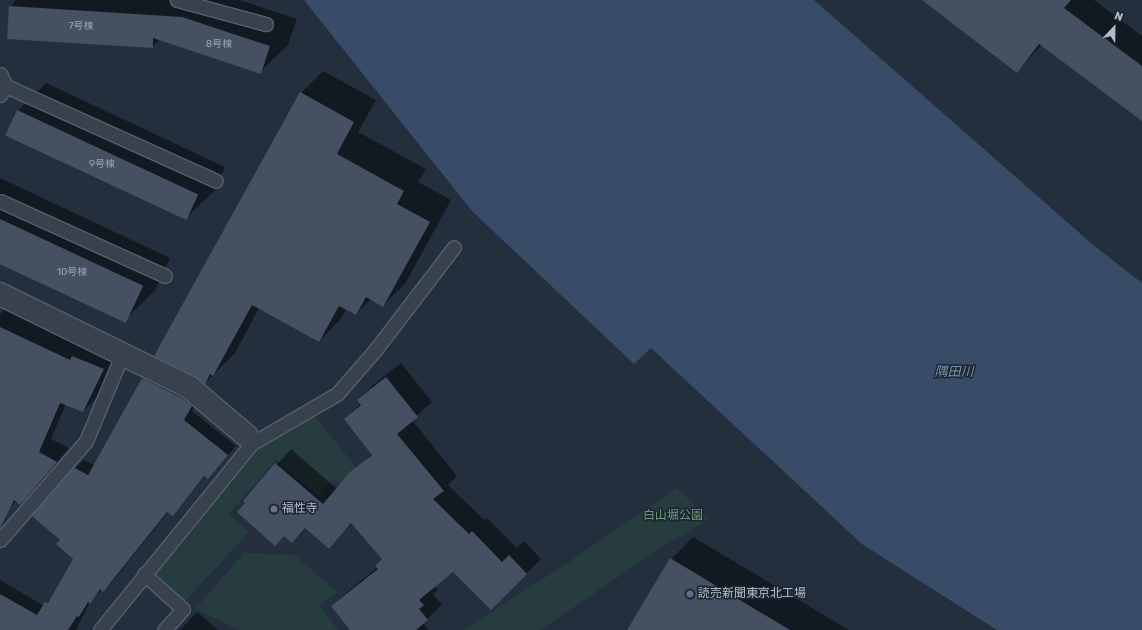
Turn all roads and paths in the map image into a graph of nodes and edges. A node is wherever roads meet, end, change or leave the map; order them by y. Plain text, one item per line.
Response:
1 (176, 0) edge
2 (198, 3) edge
3 (266, 24) dead end
4 (0, 74) edge
5 (3, 91) edge
6 (216, 181) dead end
7 (0, 201) edge
8 (454, 247) dead end
9 (165, 276) dead end
10 (0, 294) edge
11 (122, 355) junction
12 (249, 440) junction
13 (0, 540) edge
14 (144, 574) junction
15 (100, 630) edge
16 (164, 630) edge

1 - 2 lane
2 - 3 lane
4 - 5 lane
5 - 6 lane
7 - 9 lane
8 - 12 lane
10 - 11 street
11 - 12 street
11 - 13 lane
12 - 14 lane
14 - 15 lane
14 - 16 lane

